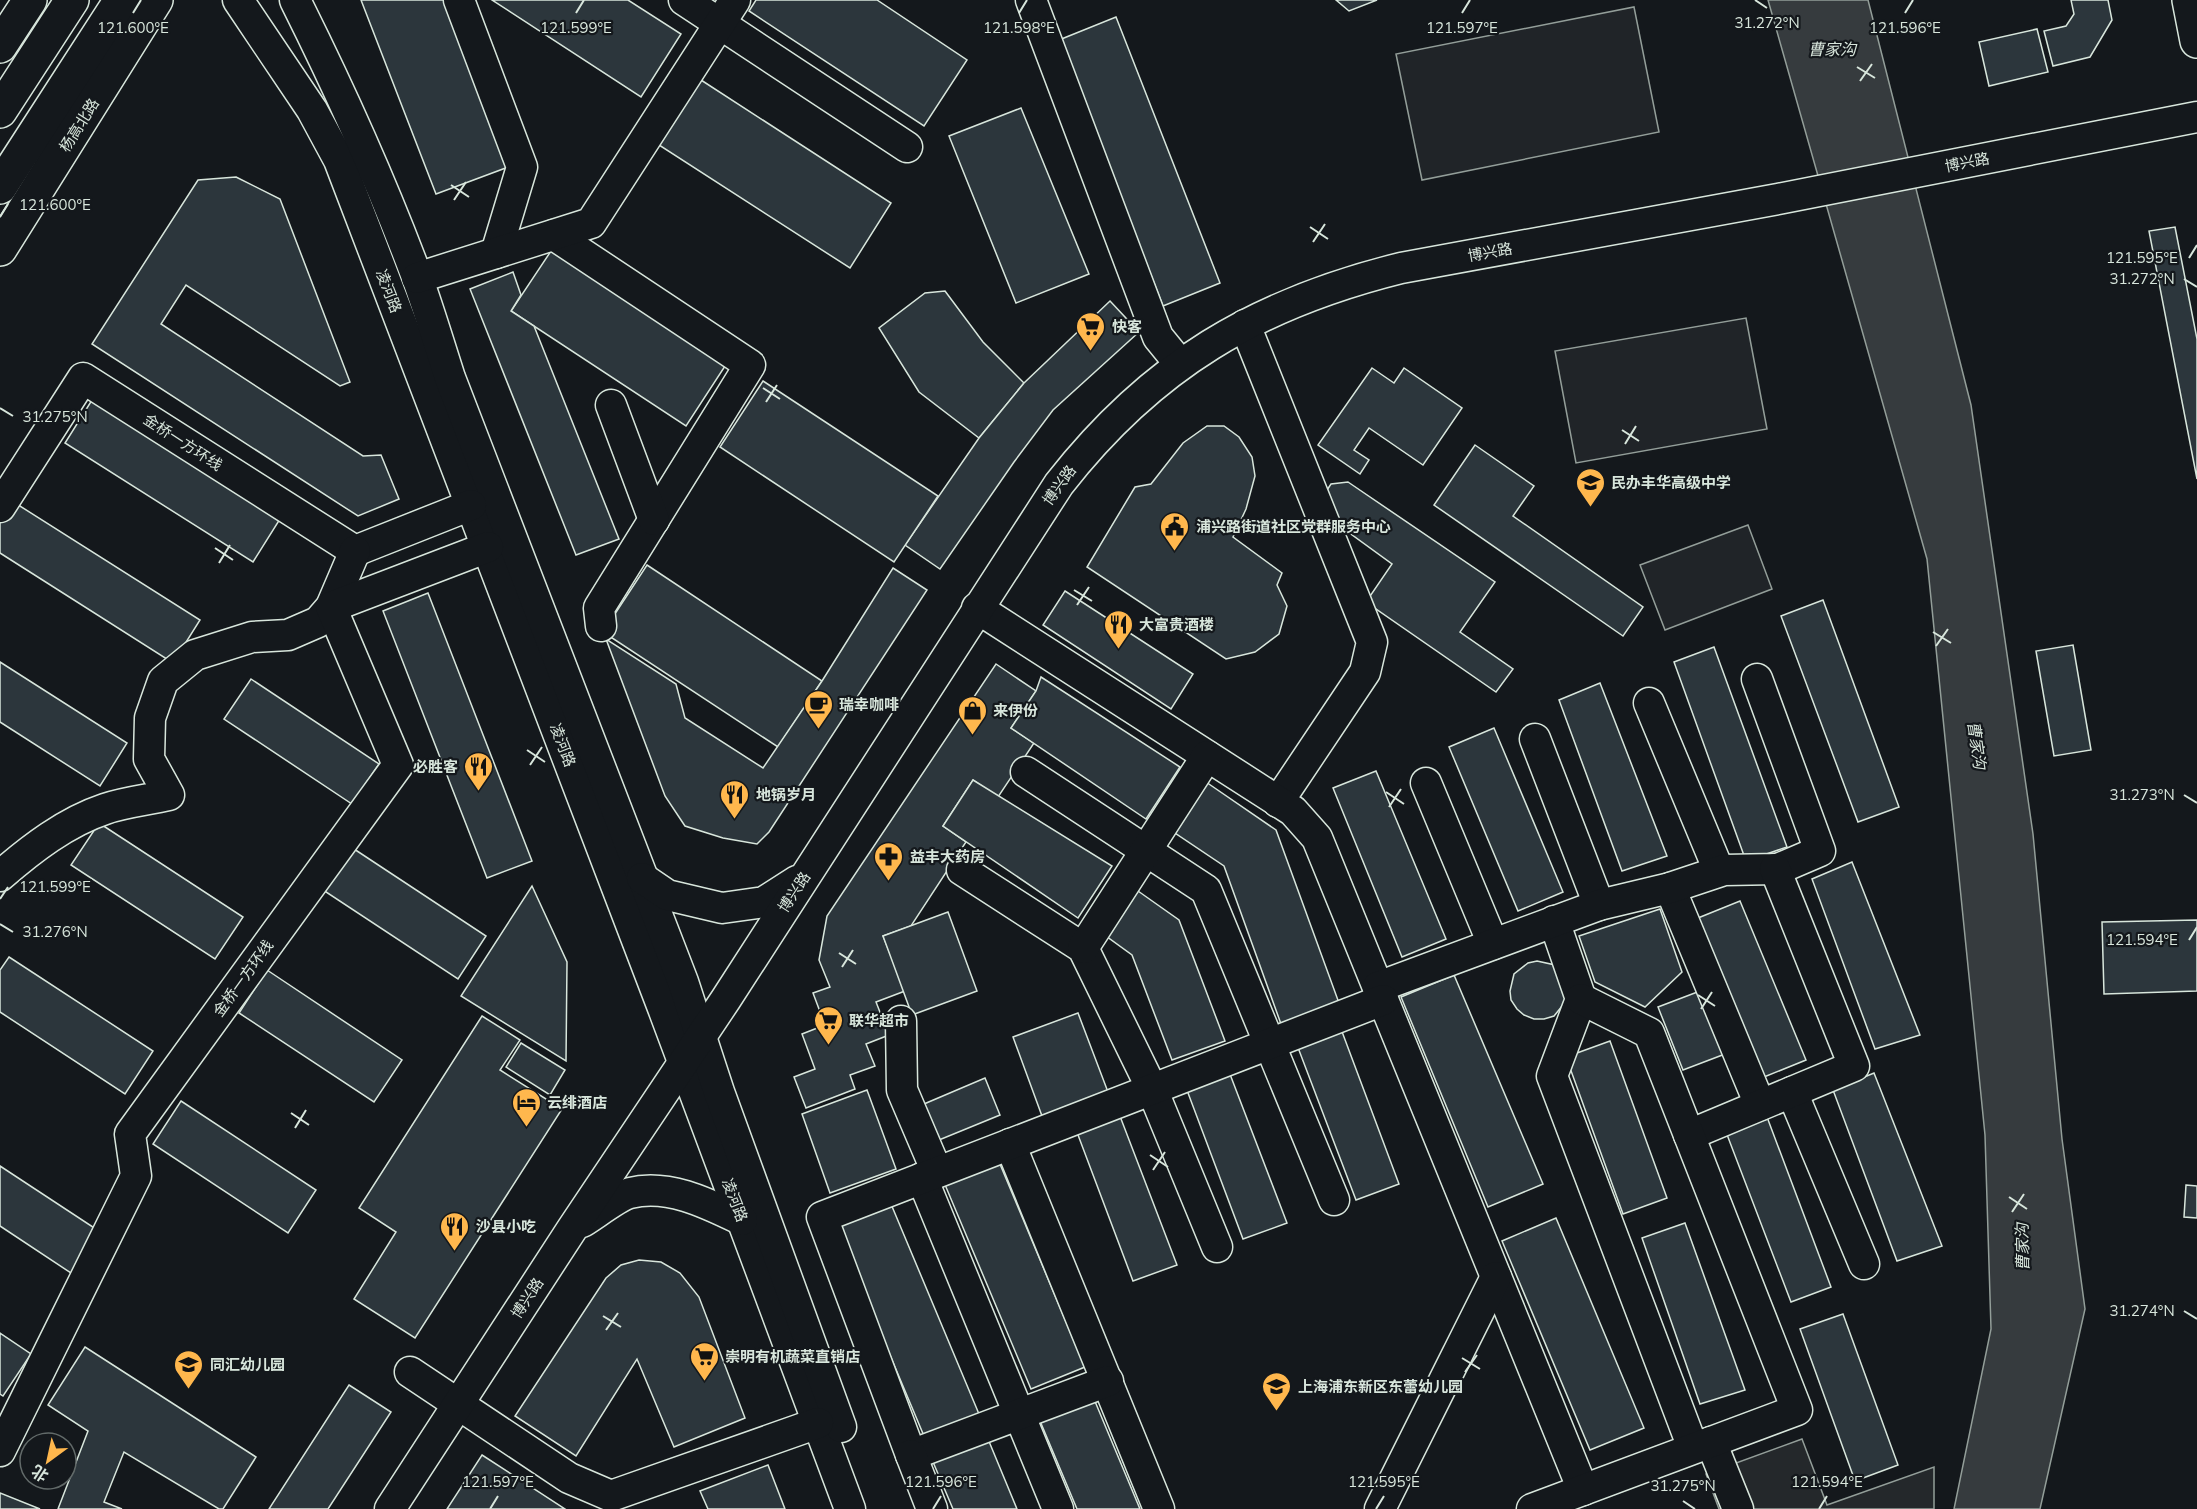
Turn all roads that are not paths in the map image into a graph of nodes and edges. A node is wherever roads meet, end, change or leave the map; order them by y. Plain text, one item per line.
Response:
1 (30, 0) edge
2 (72, 0) edge
3 (121, 0) edge
4 (156, 0) edge
5 (238, 0) edge
6 (295, 0) edge
7 (459, 0) edge
8 (684, 0) edge
9 (1031, 0) edge
10 (2189, 0) edge
11 (728, 12) edge
12 (2197, 41) edge
13 (0, 46) edge
14 (0, 111) edge
15 (2197, 117) edge
16 (907, 147) dead end
17 (0, 187) edge
18 (554, 235) junction
19 (0, 249) edge
20 (496, 253) junction
21 (417, 278) junction
22 (1245, 325) junction
23 (1180, 364) junction
24 (611, 405) dead end
25 (471, 505) junction
26 (0, 507) edge
27 (654, 520) junction
28 (488, 547) junction
29 (355, 551) junction
30 (331, 607) junction
31 (977, 608) junction
32 (601, 626) dead end
33 (1756, 679) dead end
34 (1648, 703) dead end
35 (1535, 739) dead end
36 (1207, 756) junction
37 (1026, 772) dead end
38 (1426, 783) dead end
39 (1278, 802) junction
40 (1146, 851) junction
41 (1775, 869) junction
42 (962, 870) dead end
43 (1719, 871) junction
44 (0, 876) edge
45 (805, 876) junction
46 (642, 878) junction
47 (1670, 888) junction
48 (1599, 905) junction
49 (1554, 921) junction
50 (1493, 944) junction
51 (1083, 948) junction
52 (1381, 993) junction
53 (1581, 999) junction
54 (901, 1021) dead end
55 (701, 1037) junction
56 (1269, 1044) junction
57 (684, 1063) junction
58 (1152, 1089) junction
59 (1792, 1092) junction
60 (1760, 1105) junction
61 (1689, 1135) junction
62 (1010, 1144) junction
63 (929, 1175) junction
64 (1334, 1200) dead end
65 (742, 1220) junction
66 (572, 1229) junction
67 (1217, 1247) dead end
68 (1864, 1264) dead end
69 (1497, 1277) junction
70 (410, 1372) dead end
71 (1108, 1381) junction
72 (457, 1405) junction
73 (1019, 1414) junction
74 (818, 1423) junction
75 (1702, 1445) junction
76 (0, 1451) edge
77 (911, 1455) junction
78 (1571, 1499) edge
79 (390, 1509) edge
80 (850, 1509) edge
81 (871, 1509) edge
82 (932, 1509) edge
83 (1058, 1509) edge
84 (1159, 1509) edge
85 (1380, 1509) edge
86 (1532, 1509) edge
87 (1738, 1509) edge

1 - 13 main road
2 - 14 main road
3 - 17 main road
4 - 19 main road, 杨高北路
5 - 25 street, 凌河路
6 - 21 street, 凌河路
7 - 20 street
8 - 11 street
9 - 23 street
10 - 12 main road
11 - 16 street
11 - 18 street
15 - 22 street, 博兴路
18 - 20 street
18 - 27 street
20 - 21 street
21 - 46 street, 凌河路
22 - 23 street, 博兴路
22 - 39 street
23 - 31 street, 博兴路
24 - 27 street
25 - 28 street, 凌河路
25 - 29 street
26 - 29 street, 金桥一方环线
27 - 32 street
28 - 30 street
28 - 57 street, 凌河路
29 - 30 street
30 - 44 street
30 - 76 street, 金桥一方环线
31 - 36 street
31 - 45 street, 博兴路
33 - 41 street
34 - 43 street
35 - 48 street
36 - 39 street
36 - 40 street
37 - 40 street
38 - 50 street
39 - 52 street
40 - 51 street
40 - 56 street
41 - 43 street
41 - 59 street
42 - 51 street
43 - 47 street
45 - 46 street
45 - 55 street, 博兴路
46 - 55 street, 凌河路
47 - 48 street
47 - 60 street
48 - 49 street
49 - 50 street
49 - 53 street
50 - 52 street
51 - 58 street
52 - 56 street
52 - 69 street
53 - 61 street
53 - 75 street
54 - 63 street
55 - 57 street, 博兴路
55 - 81 street, 凌河路
56 - 58 street
56 - 64 street
57 - 65 street, 凌河路
57 - 66 street, 博兴路
58 - 62 street
58 - 67 street
59 - 60 street
59 - 68 street
60 - 61 street
61 - 75 street
62 - 63 street
62 - 71 street
63 - 73 street
63 - 77 street
65 - 66 street
65 - 74 street, 凌河路
66 - 72 street, 博兴路
69 - 78 street
69 - 85 street
70 - 72 street
71 - 73 street
71 - 84 street
72 - 74 street
72 - 79 street, 博兴路
73 - 77 street
73 - 83 street
74 - 80 street, 凌河路
75 - 78 street
75 - 87 street
77 - 82 street
78 - 86 street

